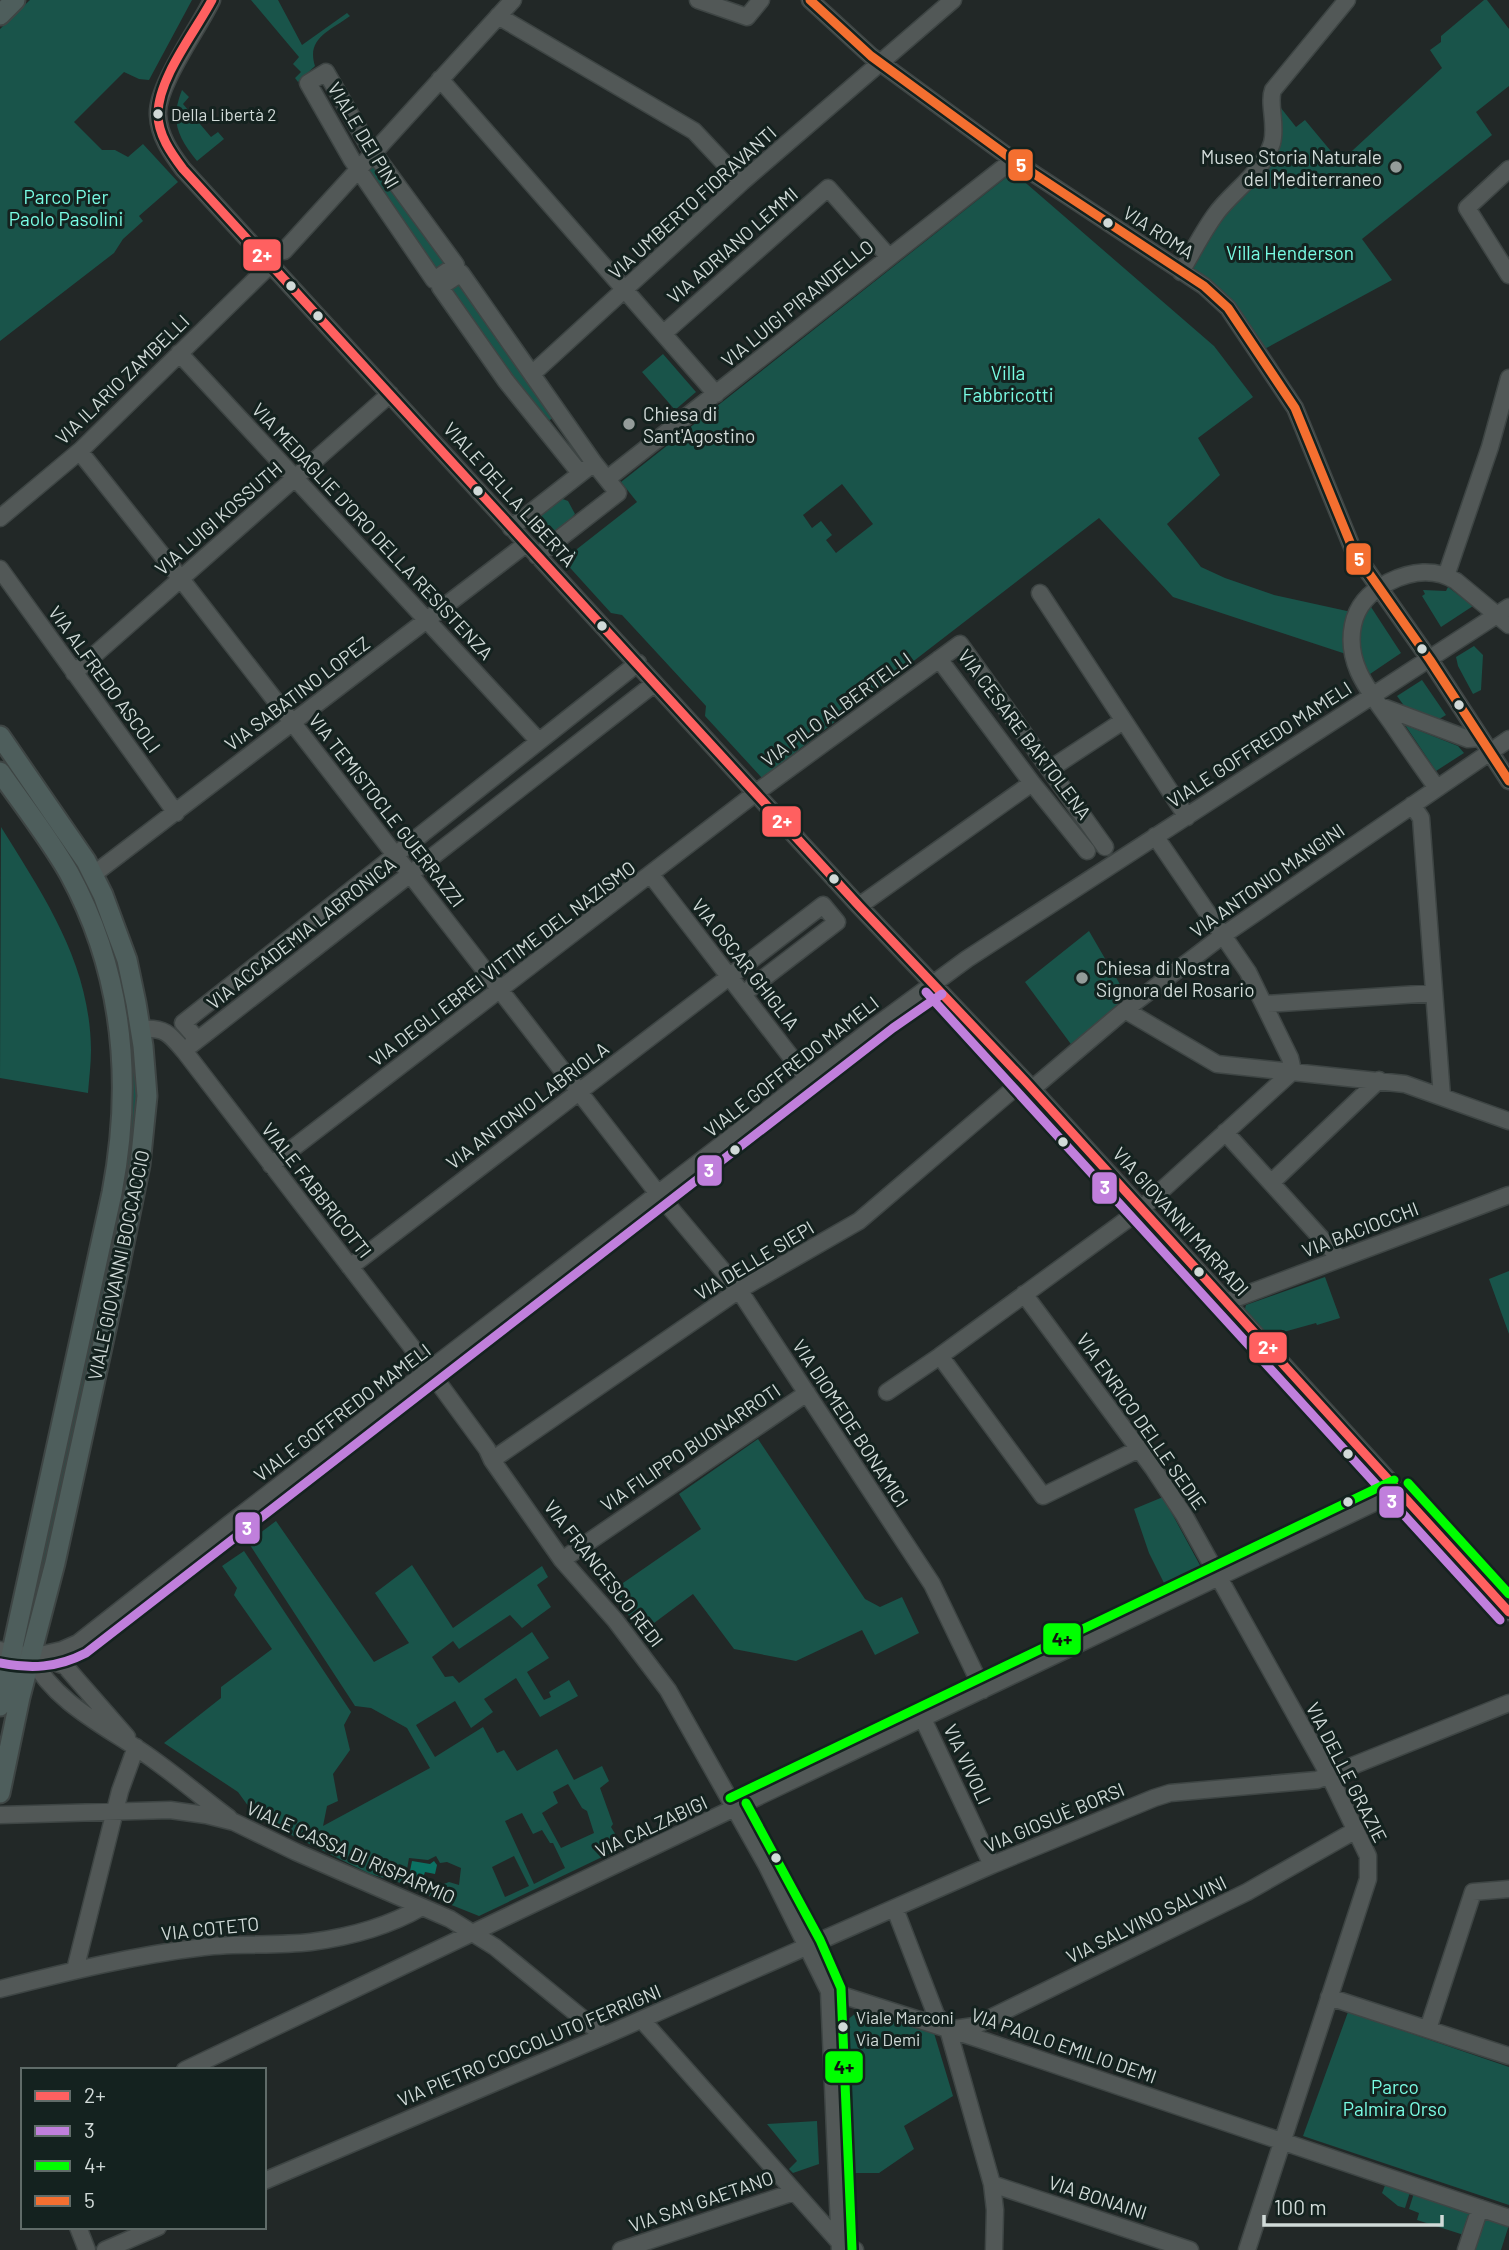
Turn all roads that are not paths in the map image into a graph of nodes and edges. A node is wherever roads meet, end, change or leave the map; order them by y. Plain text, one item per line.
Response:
1 (15, 0) edge
2 (212, 0) edge
3 (513, 0) edge
4 (698, 0) edge
5 (761, 0) edge
6 (810, 0) edge
7 (953, 0) edge
8 (1347, 0) edge
9 (0, 15) edge
10 (498, 16) junction
11 (881, 62) junction
12 (440, 79) junction
13 (374, 152) junction
14 (1013, 160) junction
15 (358, 169) junction
16 (1509, 170) edge
17 (742, 183) junction
18 (284, 251) dead end
19 (889, 257) junction
20 (270, 265) junction
21 (458, 269) junction
22 (1181, 272) junction
23 (1509, 275) edge
24 (437, 284) junction
25 (626, 290) junction
26 (664, 334) junction
27 (179, 353) junction
28 (532, 374) junction
29 (1509, 378) edge
30 (390, 394) junction
31 (716, 394) junction
32 (80, 452) junction
33 (594, 463) junction
34 (580, 474) junction
35 (297, 477) junction
36 (607, 479) junction
37 (0, 518) edge
38 (511, 528) junction
39 (526, 544) junction
40 (537, 556) junction
41 (0, 569) edge
42 (1446, 576) junction
43 (181, 579) junction
44 (1379, 587) junction
45 (1040, 593) dead end
46 (1505, 616) edge
47 (428, 620) junction
48 (939, 659) junction
49 (1430, 660) junction
50 (638, 663) junction
51 (74, 673) junction
52 (612, 684) junction
53 (650, 687) dead end
54 (1376, 701) junction
55 (629, 705) junction
56 (1123, 721) junction
57 (292, 723) junction
58 (0, 736) edge
59 (536, 738) dead end
60 (1480, 738) junction
61 (1509, 739) edge
62 (1490, 752) junction
63 (1050, 769) junction
64 (0, 772) edge
65 (1509, 781) edge
66 (1032, 783) junction
67 (1435, 789) junction
68 (757, 792) junction
69 (1412, 805) junction
70 (176, 813) junction
71 (1187, 817) junction
72 (1155, 836) junction
73 (1105, 847) dead end
74 (1087, 851) dead end
75 (395, 855) junction
76 (94, 874) junction
77 (410, 874) junction
78 (651, 875) junction
79 (75, 885) junction
80 (859, 906) junction
81 (1222, 936) junction
82 (730, 977) junction
83 (935, 984) junction
84 (500, 990) junction
85 (1434, 993) junction
86 (743, 995) junction
87 (1265, 1004) junction
88 (1125, 1010) junction
89 (183, 1023) junction
90 (141, 1029) junction
91 (120, 1032) junction
92 (169, 1035) junction
93 (197, 1040) junction
94 (183, 1050) junction
95 (1293, 1071) junction
96 (808, 1079) junction
97 (1379, 1080) junction
98 (1028, 1084) junction
99 (578, 1092) junction
100 (1441, 1097) junction
101 (1509, 1121) edge
102 (1226, 1132) junction
103 (271, 1165) junction
104 (1272, 1182) junction
105 (659, 1195) junction
106 (1509, 1195) edge
107 (1140, 1210) junction
108 (1340, 1259) junction
109 (350, 1267) junction
110 (739, 1290) junction
111 (1024, 1294) junction
112 (1226, 1302) junction
113 (940, 1356) junction
114 (430, 1371) junction
115 (887, 1392) dead end
116 (807, 1393) junction
117 (1139, 1449) junction
118 (492, 1460) junction
119 (1399, 1491) junction
120 (562, 1559) junction
121 (1218, 1577) junction
122 (1509, 1612) edge
123 (14, 1653) edge
124 (983, 1690) junction
125 (1509, 1703) edge
126 (0, 1706) edge
127 (923, 1719) junction
128 (136, 1747) junction
129 (1329, 1775) junction
130 (0, 1793) edge
131 (735, 1809) junction
132 (115, 1811) junction
133 (0, 1815) edge
134 (234, 1822) junction
135 (1356, 1830) junction
136 (992, 1865) junction
137 (1509, 1889) edge
138 (422, 1907) junction
139 (895, 1909) junction
140 (474, 1933) junction
141 (809, 1946) junction
142 (75, 1970) junction
143 (0, 1989) edge
144 (830, 1991) junction
145 (1329, 1997) junction
146 (642, 2020) junction
147 (948, 2029) junction
148 (1429, 2029) junction
149 (604, 2036) junction
150 (1509, 2056) edge
151 (189, 2068) edge
152 (1284, 2141) junction
153 (266, 2180) edge
154 (992, 2184) junction
155 (794, 2192) junction
156 (1480, 2208) junction
157 (1509, 2218) edge
158 (79, 2229) edge
159 (153, 2229) edge
160 (845, 2248) edge
161 (88, 2250) edge
162 (106, 2250) edge
163 (621, 2250) edge
164 (993, 2250) edge
165 (1190, 2250) edge
166 (1247, 2250) edge
167 (1466, 2250) edge

1 - 9 main road
2 - 20 street, VIALE DELLA LIBERTÀ
3 - 10 street
4 - 5 street
6 - 11 street, VIA ROMA
7 - 11 street, VIA UMBERTO FIORAVANTI
8 - 22 street
10 - 12 street
10 - 17 street
11 - 14 street, VIA ROMA
11 - 17 street, VIA UMBERTO FIORAVANTI
12 - 13 street
12 - 25 street
13 - 15 street
13 - 15 street, VIALE DEI PINI
13 - 21 street, VIALE DEI PINI
14 - 19 street, VIA LUIGI PIRANDELLO
14 - 22 street, VIA ROMA
15 - 18 street
15 - 24 street, VIALE DEI PINI
16 - 23 street
17 - 25 street, VIA UMBERTO FIORAVANTI
19 - 26 street, VIA ADRIANO LEMMI
19 - 31 street, VIA LUIGI PIRANDELLO
20 - 27 street, VIA ILARIO ZAMBELLI
20 - 30 street, VIALE DELLA LIBERTÀ
21 - 24 street
21 - 28 street, VIALE DEI PINI
22 - 44 street, VIA ROMA
24 - 34 street, VIALE DEI PINI
25 - 26 street
25 - 28 street, VIA UMBERTO FIORAVANTI
26 - 31 street
27 - 32 street, VIA ILARIO ZAMBELLI
27 - 35 street, VIA MEDAGLIE D'ORO DELLA RESISTENZA
28 - 33 street, VIALE DEI PINI
29 - 42 street
30 - 35 street, VIA LUIGI KOSSUTH
30 - 38 street, VIALE DELLA LIBERTÀ
31 - 36 street, VIA LUIGI PIRANDELLO
32 - 37 street, VIA ILARIO ZAMBELLI
32 - 43 street, VIA TEMISTOCLE GUERRAZZI
33 - 34 street
33 - 36 street, VIALE DEI PINI
34 - 38 street
35 - 43 street, VIA LUIGI KOSSUTH
35 - 47 street, VIA MEDAGLIE D'ORO DELLA RESISTENZA
36 - 40 street
38 - 39 street, VIALE DELLA LIBERTÀ
39 - 40 street, VIALE DELLA LIBERTÀ
39 - 47 street, VIA SABATINO LOPEZ
40 - 50 street, VIALE DELLA LIBERTÀ
41 - 51 street, VIA ALFREDO ASCOLI
42 - 44 street
42 - 46 street
43 - 51 street, VIA LUIGI KOSSUTH
43 - 57 street, VIA TEMISTOCLE GUERRAZZI
44 - 49 street, VIA ROMA
44 - 54 street
45 - 56 street
46 - 49 street, VIALE GOFFREDO MAMELI
47 - 57 street, VIA SABATINO LOPEZ
47 - 59 street, VIA MEDAGLIE D'ORO DELLA RESISTENZA
48 - 63 street, VIA CESARE BARTOLENA
48 - 66 street, VIA CESARE BARTOLENA
48 - 68 street, VIA PILO ALBERTELLI
49 - 54 street, VIALE GOFFREDO MAMELI
49 - 60 street, VIA ROMA
50 - 52 street, VIA ACCADEMIA LABRONICA
50 - 68 street, VIALE DELLA LIBERTÀ
51 - 70 street, VIA ALFREDO ASCOLI
52 - 55 street
52 - 75 street, VIA ACCADEMIA LABRONICA
53 - 55 street, VIA ACCADEMIA LABRONICA
54 - 60 street
54 - 67 street
54 - 71 street, VIALE GOFFREDO MAMELI
55 - 77 street, VIA ACCADEMIA LABRONICA
56 - 63 street
56 - 71 street
57 - 70 street, VIA SABATINO LOPEZ
57 - 75 street, VIA TEMISTOCLE GUERRAZZI
58 - 76 main road, VIALE GIOVANNI BOCCACCIO
60 - 62 street, VIA ROMA
61 - 62 street, VIA ANTONIO MANGINI
62 - 65 street
62 - 67 street, VIA ANTONIO MANGINI
63 - 73 street, VIA CESARE BARTOLENA
64 - 79 main road, VIALE GIOVANNI BOCCACCIO
66 - 74 street, VIA CESARE BARTOLENA
66 - 80 street
67 - 69 street, VIA ANTONIO MANGINI
68 - 78 street, VIA DEGLI EBREI VITTIME DEL NAZISMO
68 - 80 street, VIALE DELLA LIBERTÀ
69 - 81 street, VIA ANTONIO MANGINI
69 - 85 street
70 - 76 street, VIA SABATINO LOPEZ
71 - 72 street, VIALE GOFFREDO MAMELI
72 - 81 street
72 - 83 street, VIALE GOFFREDO MAMELI
75 - 77 street, VIA TEMISTOCLE GUERRAZZI
75 - 89 street, VIA ACCADEMIA LABRONICA
76 - 79 main road
76 - 90 main road, VIALE GIOVANNI BOCCACCIO
77 - 84 street, VIA TEMISTOCLE GUERRAZZI
77 - 93 street, VIA ACCADEMIA LABRONICA
78 - 82 street, VIA OSCAR GHIGLIA
78 - 84 street, VIA DEGLI EBREI VITTIME DEL NAZISMO
79 - 91 main road, VIALE GIOVANNI BOCCACCIO
80 - 83 street, VIALE DELLA LIBERTÀ
81 - 87 street
81 - 88 street, VIA ANTONIO MANGINI
82 - 86 street, VIA OSCAR GHIGLIA
82 - 86 street, VIA ANTONIO LABRIOLA
82 - 99 street, VIA ANTONIO LABRIOLA
83 - 96 street, VIALE GOFFREDO MAMELI
83 - 98 street, VIA GIOVANNI MARRADI
84 - 99 street, VIA TEMISTOCLE GUERRAZZI
84 - 103 street, VIA DEGLI EBREI VITTIME DEL NAZISMO
85 - 87 street
85 - 100 street
86 - 96 street, VIA OSCAR GHIGLIA
87 - 95 street
88 - 95 street
88 - 98 street, VIA ANTONIO MANGINI
89 - 92 street, VIA ACCADEMIA LABRONICA
89 - 93 street
90 - 91 main road
90 - 92 street
90 - 123 main road, VIALE GIOVANNI BOCCACCIO
91 - 123 main road, VIALE GIOVANNI BOCCACCIO
92 - 94 street, VIALE FABBRICOTTI
93 - 94 street, VIA ACCADEMIA LABRONICA
94 - 103 street, VIALE FABBRICOTTI
95 - 97 street
95 - 102 street
96 - 105 street, VIALE GOFFREDO MAMELI
97 - 100 street
97 - 104 street
98 - 107 street, VIA GIOVANNI MARRADI
98 - 110 street, VIA DELLE SIEPI
99 - 105 street, VIA TEMISTOCLE GUERRAZZI
99 - 109 street, VIA ANTONIO LABRIOLA
100 - 101 street
102 - 104 street
102 - 107 street
103 - 109 street, VIALE FABBRICOTTI
104 - 108 street
105 - 110 street, VIA DIOMEDE BONAMICI
105 - 114 street, VIALE GOFFREDO MAMELI
106 - 108 street, VIA BACIOCCHI
107 - 111 street
107 - 112 street, VIA GIOVANNI MARRADI
108 - 112 street, VIA BACIOCCHI
109 - 114 street, VIALE FABBRICOTTI
110 - 116 street, VIA DIOMEDE BONAMICI
110 - 118 street, VIA DELLE SIEPI
111 - 113 street
111 - 117 street, VIA ENRICO DELLE SEDIE
112 - 119 street, VIA GIOVANNI MARRADI
113 - 115 street
113 - 117 street
114 - 118 street, VIA FRANCESCO REDI
114 - 123 street, VIALE GOFFREDO MAMELI
116 - 120 street, VIA FILIPPO BUONARROTI
116 - 124 street, VIA DIOMEDE BONAMICI
117 - 121 street, VIA ENRICO DELLE SEDIE
118 - 120 street, VIA FRANCESCO REDI
119 - 121 street, VIA CALZABIGI
119 - 122 street, VIA GIOVANNI MARRADI
120 - 131 street, VIA FRANCESCO REDI
121 - 124 street, VIA CALZABIGI
121 - 129 street, VIA DELLE GRAZIE
123 - 126 main road
123 - 128 street
123 - 128 street
123 - 130 main road
124 - 127 street, VIA CALZABIGI
125 - 129 street, VIA GIOSUÈ BORSI
127 - 131 street, VIA CALZABIGI
127 - 136 street, VIA VIVOLI
128 - 132 street
128 - 134 street
129 - 135 street, VIA DELLE GRAZIE
129 - 136 street, VIA GIOSUÈ BORSI
131 - 140 street, VIA CALZABIGI
131 - 141 street, VIA FRANCESCO REDI
132 - 133 street, VIALE CASSA DI RISPARMIO
132 - 134 street, VIALE CASSA DI RISPARMIO
132 - 142 street
134 - 138 street, VIALE CASSA DI RISPARMIO
135 - 145 street, VIA DELLE GRAZIE
135 - 147 street, VIA SALVINO SALVINI
136 - 139 street, VIA GIOSUÈ BORSI
137 - 148 street
138 - 140 street, VIALE CASSA DI RISPARMIO
138 - 142 street, VIA COTETO
139 - 141 street, VIA GIOSUÈ BORSI
139 - 147 street
140 - 149 street, VIALE CASSA DI RISPARMIO
140 - 151 street, VIA CALZABIGI
141 - 144 street, VIA FRANCESCO REDI
141 - 146 street, VIA PIETRO COCCOLUTO FERRIGNI
142 - 143 street, VIA COTETO
144 - 147 street, VIA PAOLO EMILIO DEMI
144 - 160 street
145 - 148 street
145 - 152 street, VIA DELLE GRAZIE
146 - 149 street, VIA PIETRO COCCOLUTO FERRIGNI
146 - 155 street
147 - 152 street, VIA PAOLO EMILIO DEMI
147 - 154 street
148 - 150 street
149 - 153 street, VIA PIETRO COCCOLUTO FERRIGNI
152 - 156 street, VIA PAOLO EMILIO DEMI
152 - 166 street, VIA DELLE GRAZIE
154 - 164 street
154 - 165 street, VIA BONAINI
155 - 160 street
155 - 163 street, VIA SAN GAETANO
156 - 157 street, VIA PAOLO EMILIO DEMI
156 - 167 street
158 - 161 street
159 - 162 street

